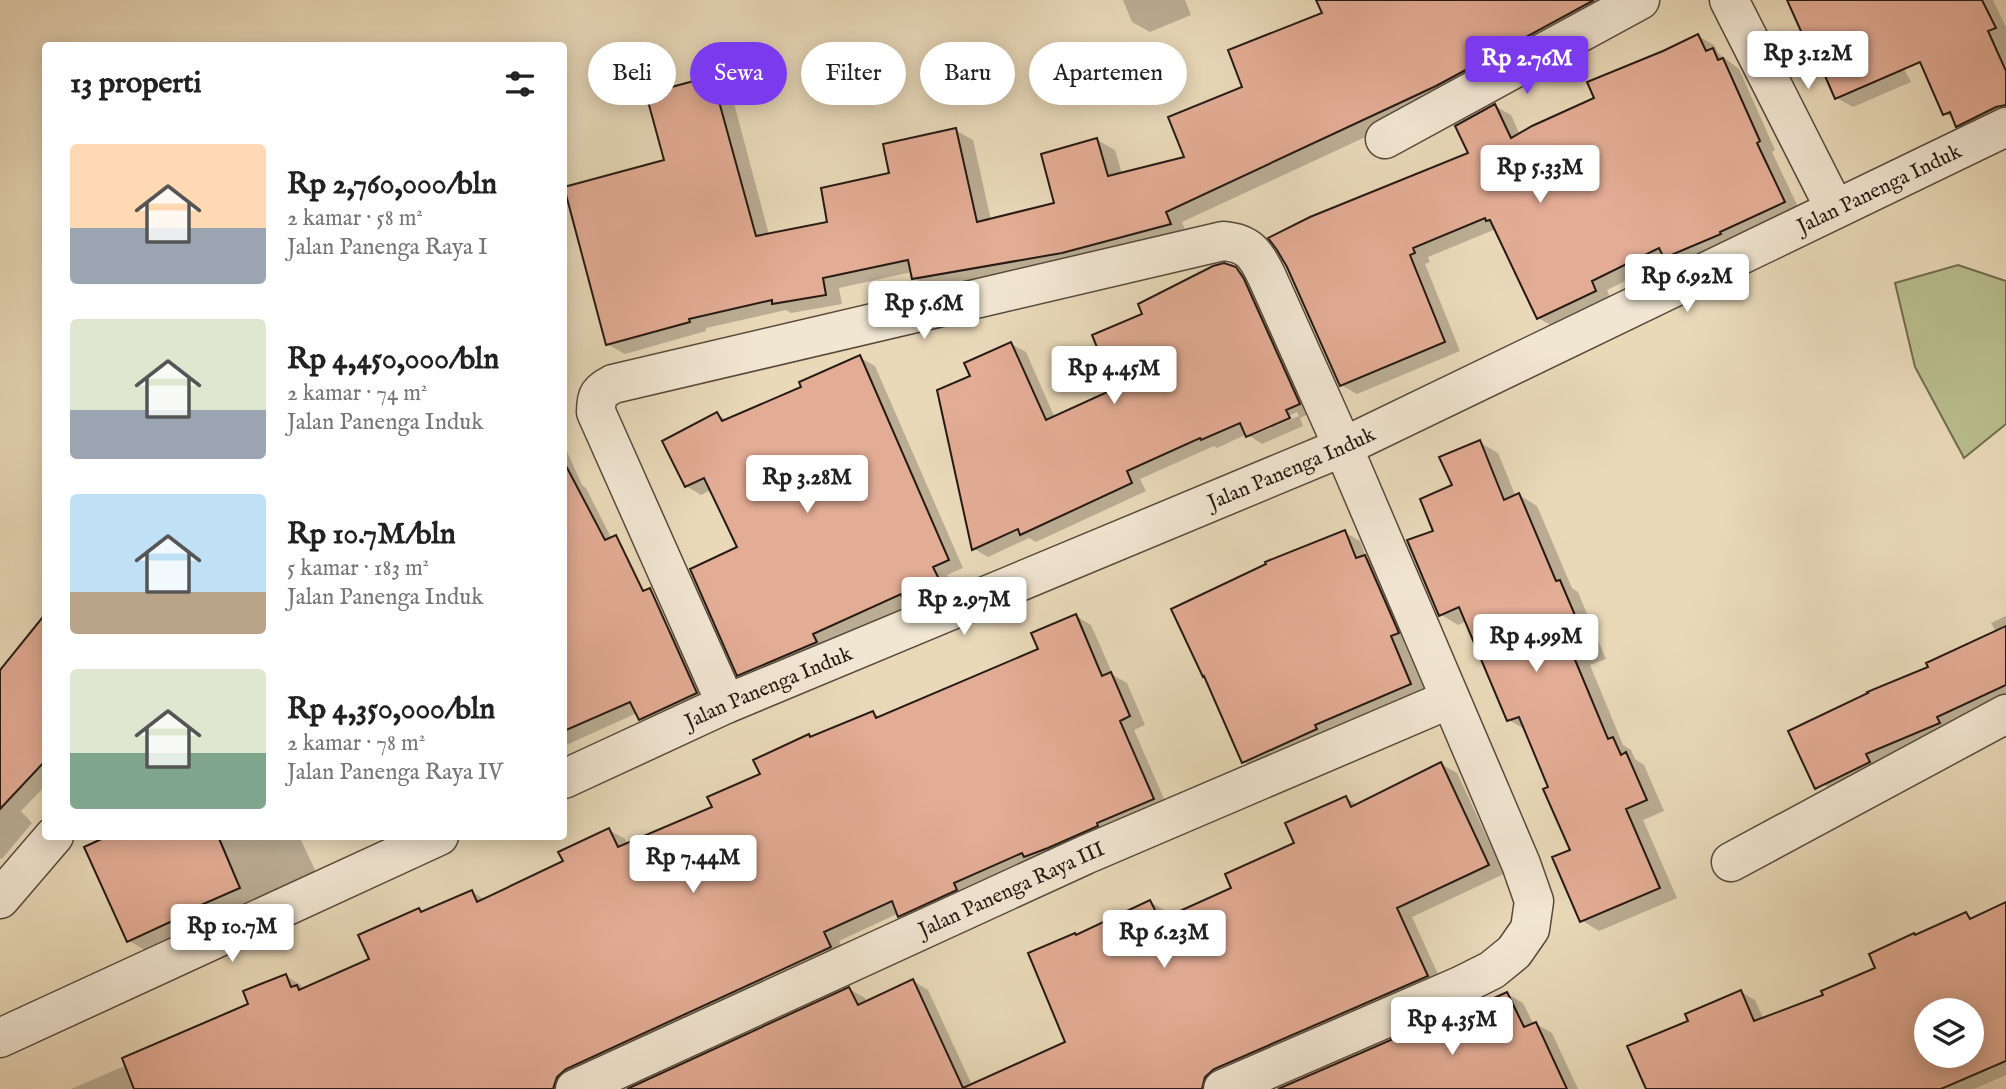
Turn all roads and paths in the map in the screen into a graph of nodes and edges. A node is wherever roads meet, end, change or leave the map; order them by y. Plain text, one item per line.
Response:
1 (1640, 0) edge
2 (1729, 0) edge
3 (2006, 127) edge
4 (1385, 139) dead end
5 (1835, 209) junction
6 (1343, 447) junction
7 (1450, 699) junction
8 (726, 704) junction
9 (2006, 714) edge
10 (567, 778) edge
11 (51, 840) edge
12 (430, 840) edge
13 (1731, 862) dead end
14 (0, 899) edge
15 (0, 1038) edge
16 (575, 1089) edge
17 (1223, 1089) edge

1 - 4 street
2 - 5 street
3 - 5 street, Jalan Panenga Induk
5 - 6 street, Jalan Panenga Induk
6 - 7 street
6 - 8 street, Jalan Panenga Induk
6 - 8 street
7 - 16 street, Jalan Panenga Raya III
7 - 17 street
8 - 10 street, Jalan Panenga Induk
9 - 13 street
11 - 14 street
12 - 15 street

